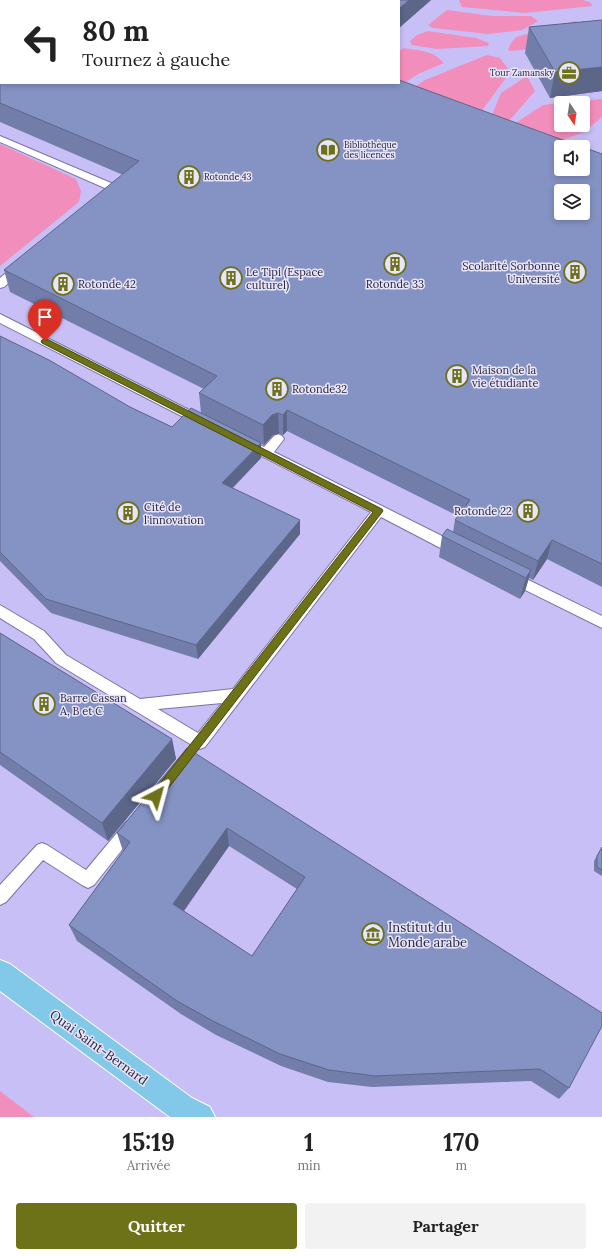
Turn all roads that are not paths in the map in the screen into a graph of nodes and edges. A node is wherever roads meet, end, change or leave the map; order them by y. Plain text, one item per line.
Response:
1 (0, 139) edge
2 (96, 203) edge
3 (30, 258) edge
4 (0, 284) edge
5 (0, 318) edge
6 (213, 426) edge
7 (234, 437) edge
8 (278, 439) edge
9 (266, 453) junction
10 (379, 511) junction
11 (471, 557) edge
12 (499, 571) edge
13 (0, 611) edge
14 (602, 622) edge
15 (235, 695) junction
16 (140, 705) junction
17 (200, 742) junction
18 (190, 754) edge
19 (142, 814) edge
20 (0, 897) edge
21 (0, 974) edge
22 (200, 1117) edge

1 - 2 lane
3 - 4 lane
5 - 6 lane
7 - 9 lane
8 - 9 lane
9 - 10 lane
10 - 11 lane
10 - 15 lane
12 - 14 lane
13 - 16 lane
15 - 16 lane
15 - 17 lane
16 - 17 lane
17 - 18 lane
19 - 20 lane
21 - 22 main road, Quai Saint-Bernard

